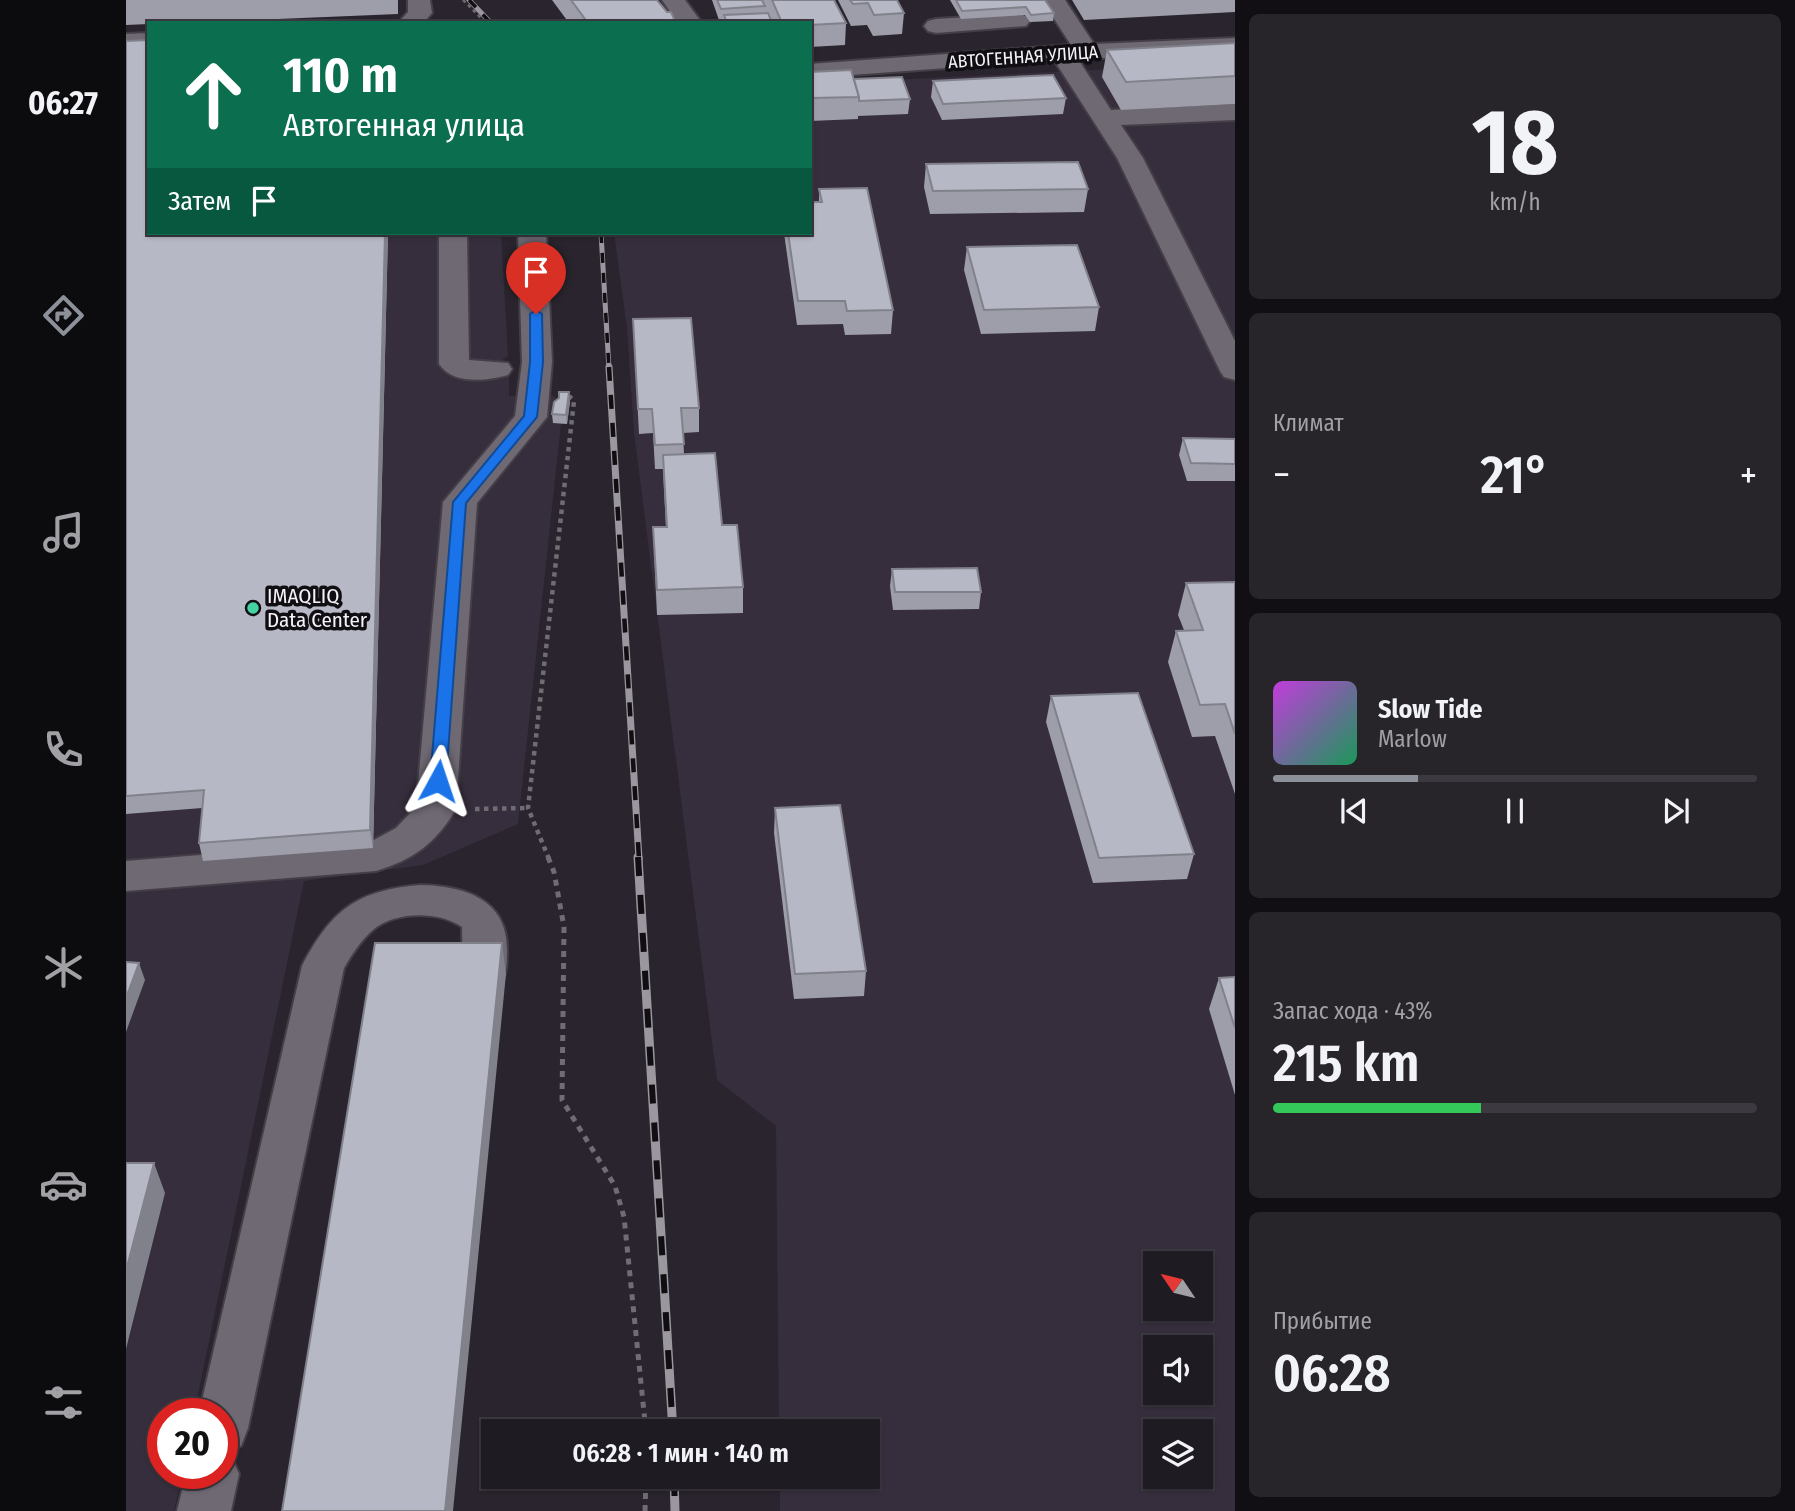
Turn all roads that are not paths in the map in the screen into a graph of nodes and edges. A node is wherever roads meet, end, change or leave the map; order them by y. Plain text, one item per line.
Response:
1 (419, 0) edge
2 (673, 0) edge
3 (1053, 0) edge
4 (412, 21) edge
5 (689, 21) edge
6 (1018, 21) dead end
7 (147, 40) edge
8 (126, 41) edge
9 (1235, 45) edge
10 (1074, 53) junction
11 (957, 62) junction
12 (812, 71) edge
13 (1235, 112) edge
14 (1104, 118) junction
15 (453, 235) edge
16 (532, 235) edge
17 (497, 369) dead end
18 (1235, 371) edge
19 (126, 876) edge
20 (485, 974) edge
21 (228, 1398) edge
22 (209, 1489) edge
23 (204, 1511) edge

1 - 4 street
2 - 5 street
3 - 10 street
6 - 11 street
7 - 8 street
9 - 10 street, АВТОГЕННАЯ УЛИЦА
10 - 11 street, АВТОГЕННАЯ УЛИЦА
10 - 14 street
11 - 12 street, АВТОГЕННАЯ УЛИЦА
13 - 14 street
14 - 18 street
15 - 17 street
16 - 19 street
20 - 21 street
22 - 23 street

